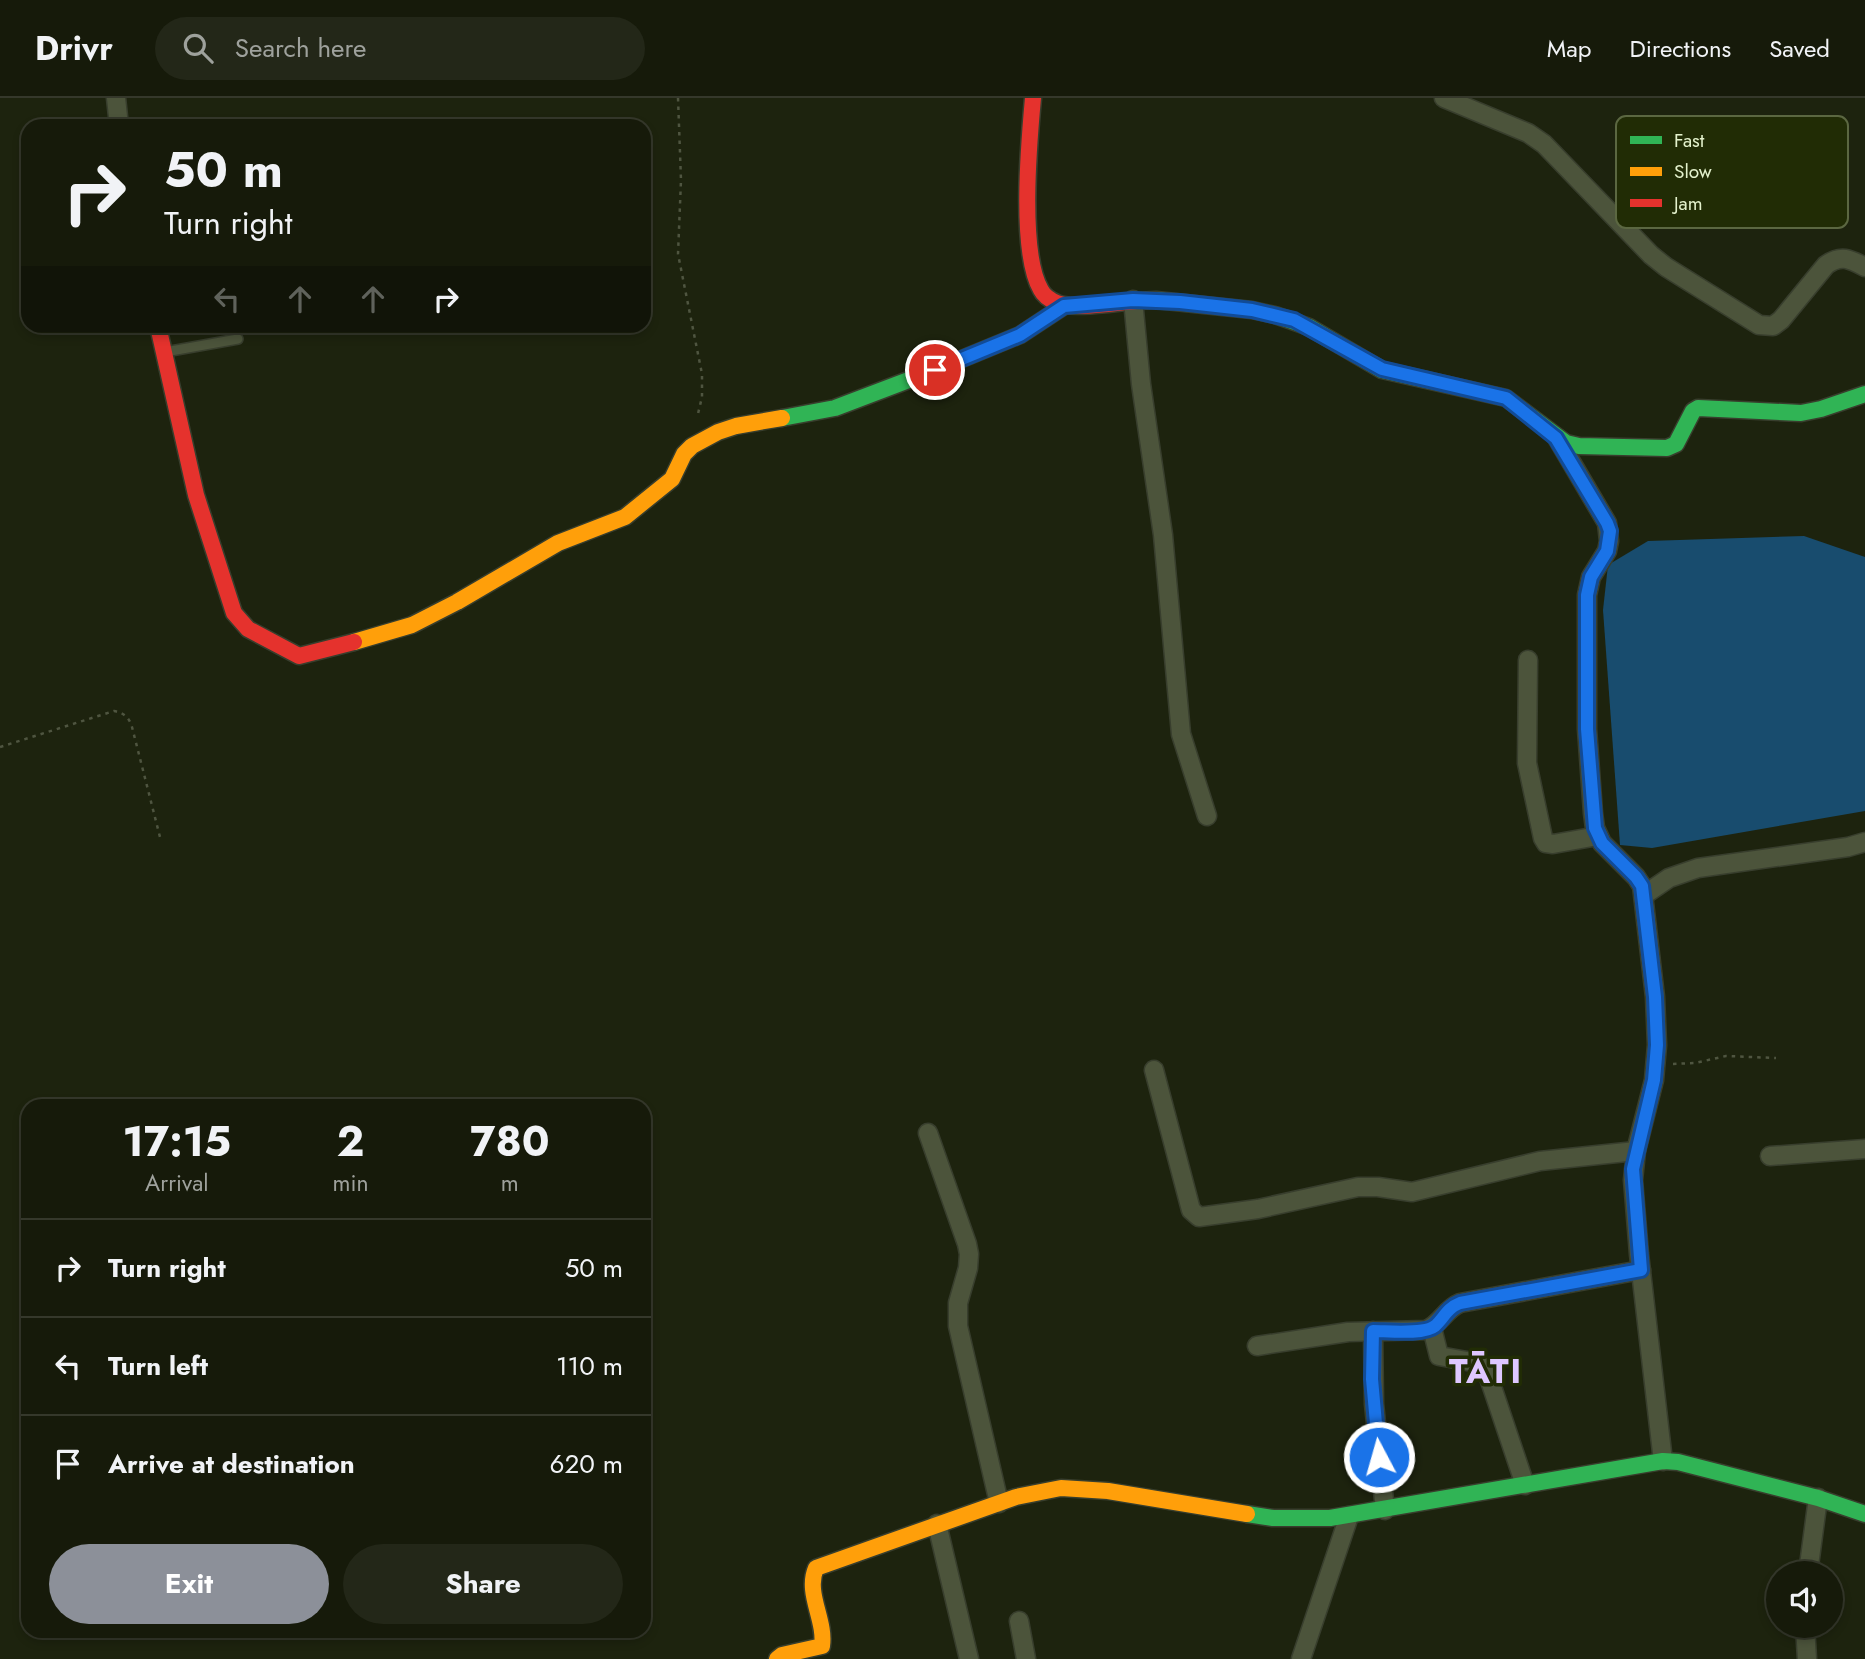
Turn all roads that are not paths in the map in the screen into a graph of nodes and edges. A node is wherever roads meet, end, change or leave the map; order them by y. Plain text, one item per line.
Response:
1 (116, 98) edge
2 (1033, 98) edge
3 (1444, 98) edge
4 (118, 119) edge
5 (1616, 218) edge
6 (1625, 228) edge
7 (1865, 267) edge
8 (1133, 300) junction
9 (1064, 306) junction
10 (159, 333) edge
11 (238, 339) dead end
12 (163, 352) junction
13 (1865, 394) edge
14 (1556, 438) junction
15 (1528, 660) dead end
16 (1207, 816) dead end
17 (1598, 836) junction
18 (1865, 842) edge
19 (1644, 895) junction
20 (1154, 1070) dead end
21 (928, 1133) dead end
22 (1865, 1149) edge
23 (1636, 1151) junction
24 (1770, 1156) dead end
25 (1641, 1270) junction
26 (1432, 1328) junction
27 (1373, 1331) junction
28 (1257, 1346) dead end
29 (1663, 1461) junction
30 (1525, 1485) junction
31 (1818, 1498) junction
32 (999, 1503) junction
33 (1385, 1510) junction
34 (1865, 1514) edge
35 (1349, 1516) junction
36 (937, 1524) junction
37 (1810, 1561) edge
38 (1019, 1621) dead end
39 (1806, 1638) edge
40 (1305, 1654) edge
41 (777, 1659) edge
42 (969, 1659) edge
43 (1027, 1659) edge
44 (1807, 1659) edge

1 - 4 street
2 - 9 street
3 - 5 street
6 - 7 street
8 - 9 street
8 - 14 street
8 - 16 street
9 - 12 street
10 - 12 street
11 - 12 lane
13 - 14 street
14 - 17 street
15 - 17 street
17 - 19 street
18 - 19 street
19 - 23 street
20 - 23 street
21 - 32 street
22 - 24 street
23 - 25 street
25 - 26 street
25 - 29 street
26 - 27 street
26 - 30 street
27 - 28 street
27 - 33 street
29 - 30 street
29 - 31 street
30 - 33 street
31 - 34 street
31 - 37 street
32 - 35 street
32 - 36 street
33 - 35 street
35 - 40 street
36 - 41 street
36 - 42 street
38 - 43 street
39 - 44 street

